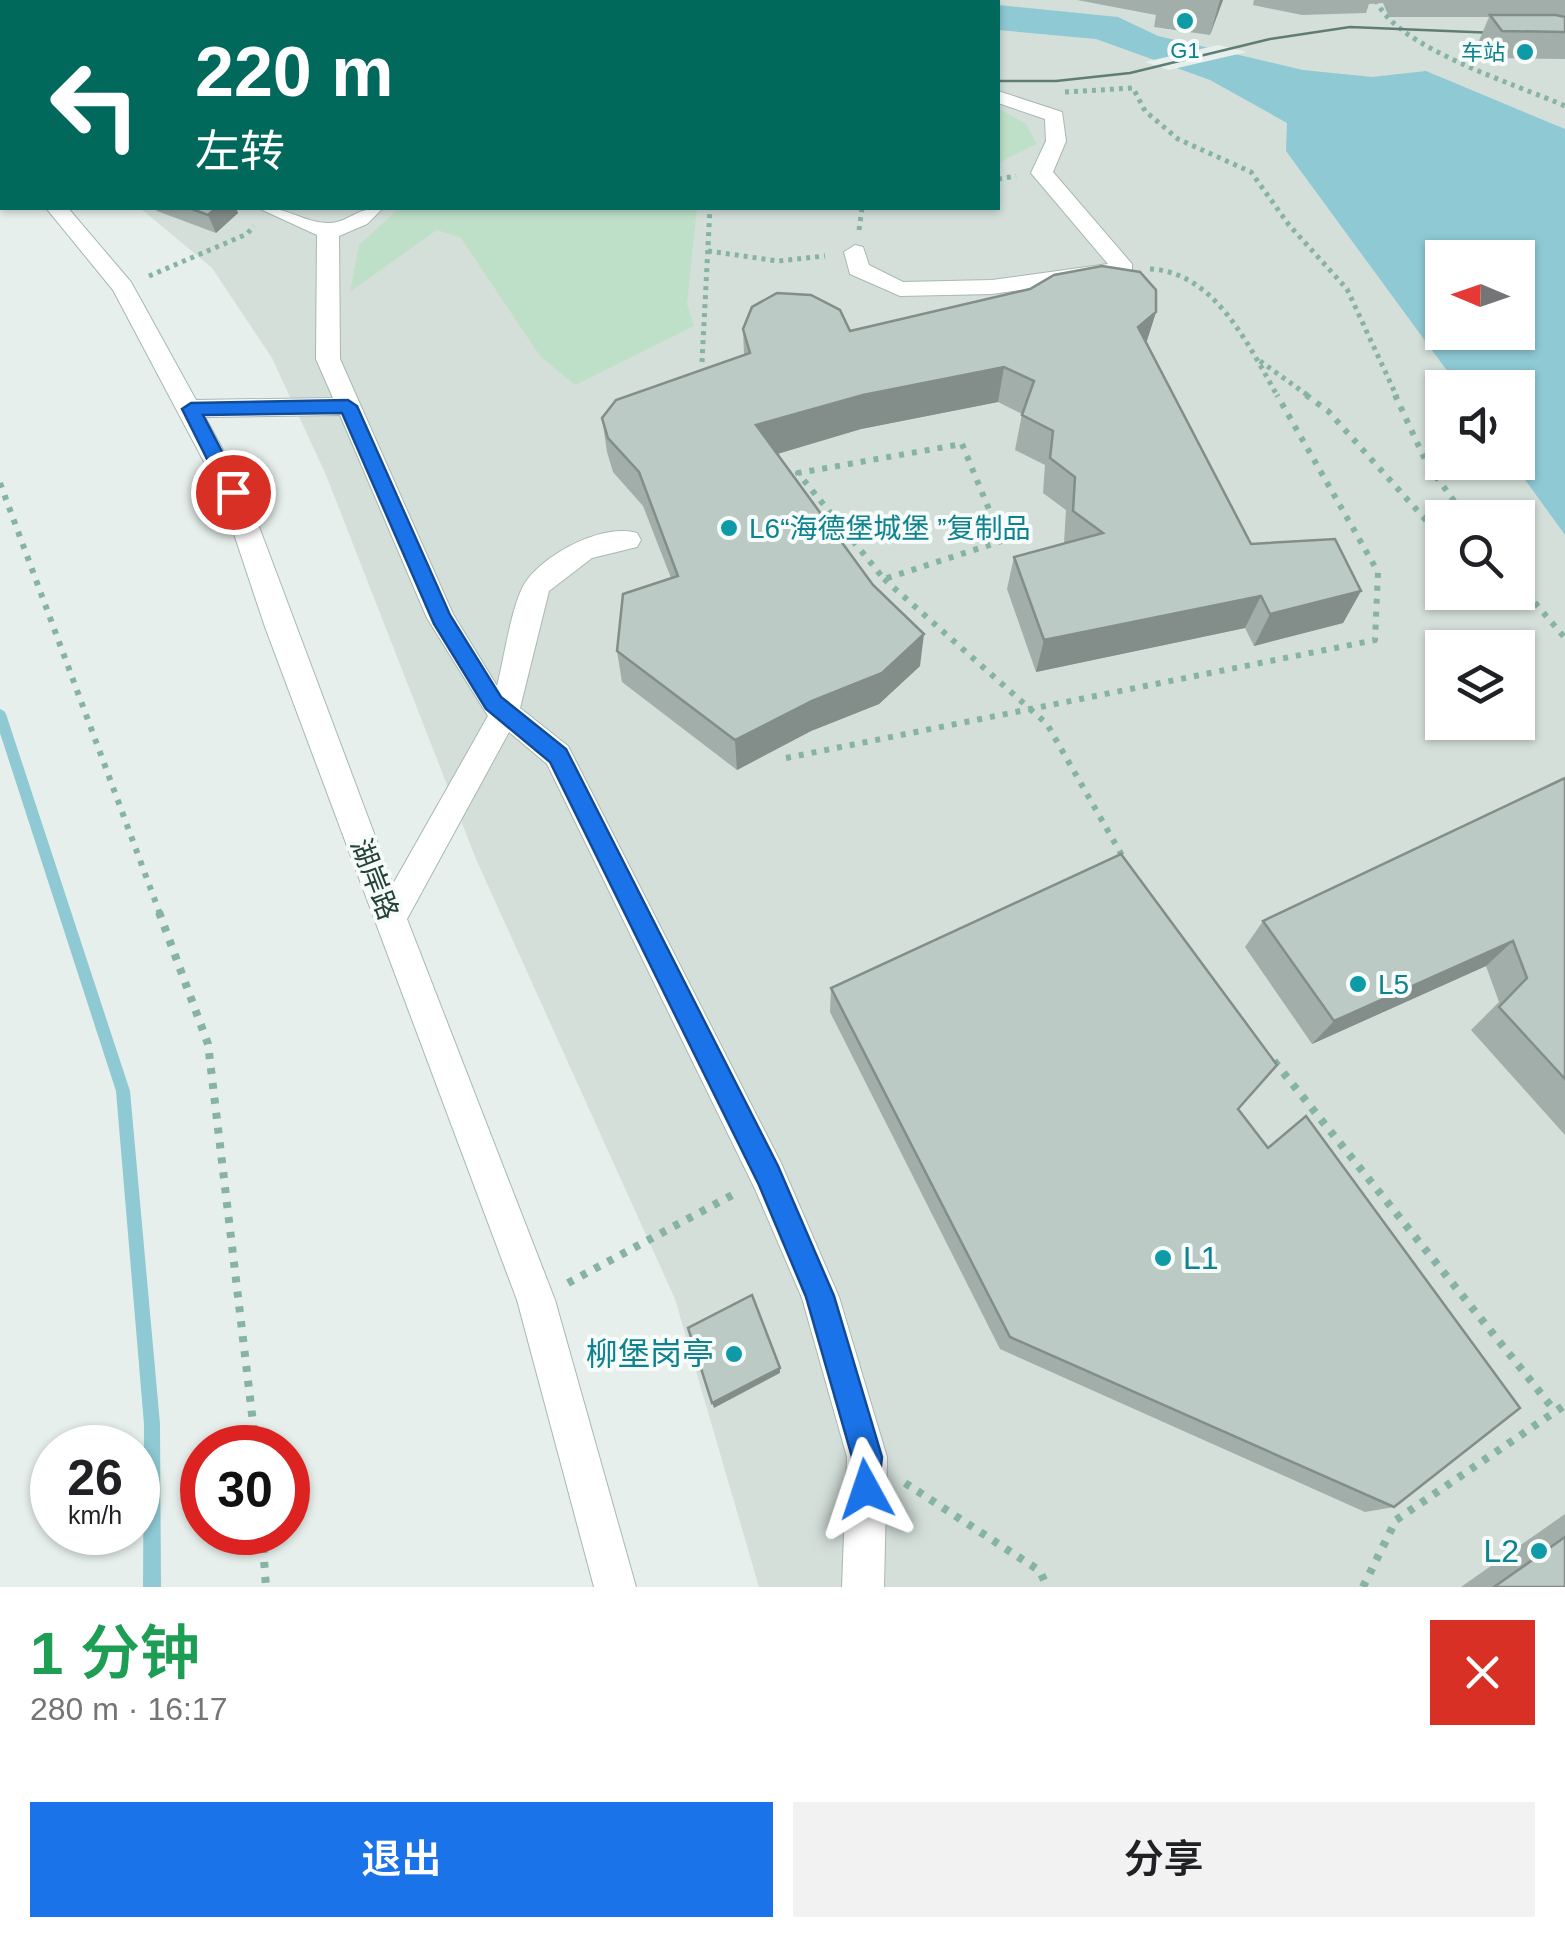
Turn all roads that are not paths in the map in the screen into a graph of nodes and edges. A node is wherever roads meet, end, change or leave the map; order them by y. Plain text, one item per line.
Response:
1 (1002, 97) edge
2 (59, 210) edge
3 (275, 210) edge
4 (371, 210) edge
5 (328, 233) junction
6 (856, 252) road end
7 (348, 406) junction
8 (191, 409) junction
9 (628, 540) dead end
10 (505, 712) junction
11 (390, 920) junction
12 (615, 1587) edge
13 (863, 1587) edge

1 - 6 street
2 - 8 street, 湖岸路
3 - 5 street
4 - 5 street
5 - 7 street
7 - 8 street
7 - 10 street
8 - 11 street, 湖岸路
9 - 10 street
10 - 11 street
10 - 13 street
11 - 12 street, 湖岸路

